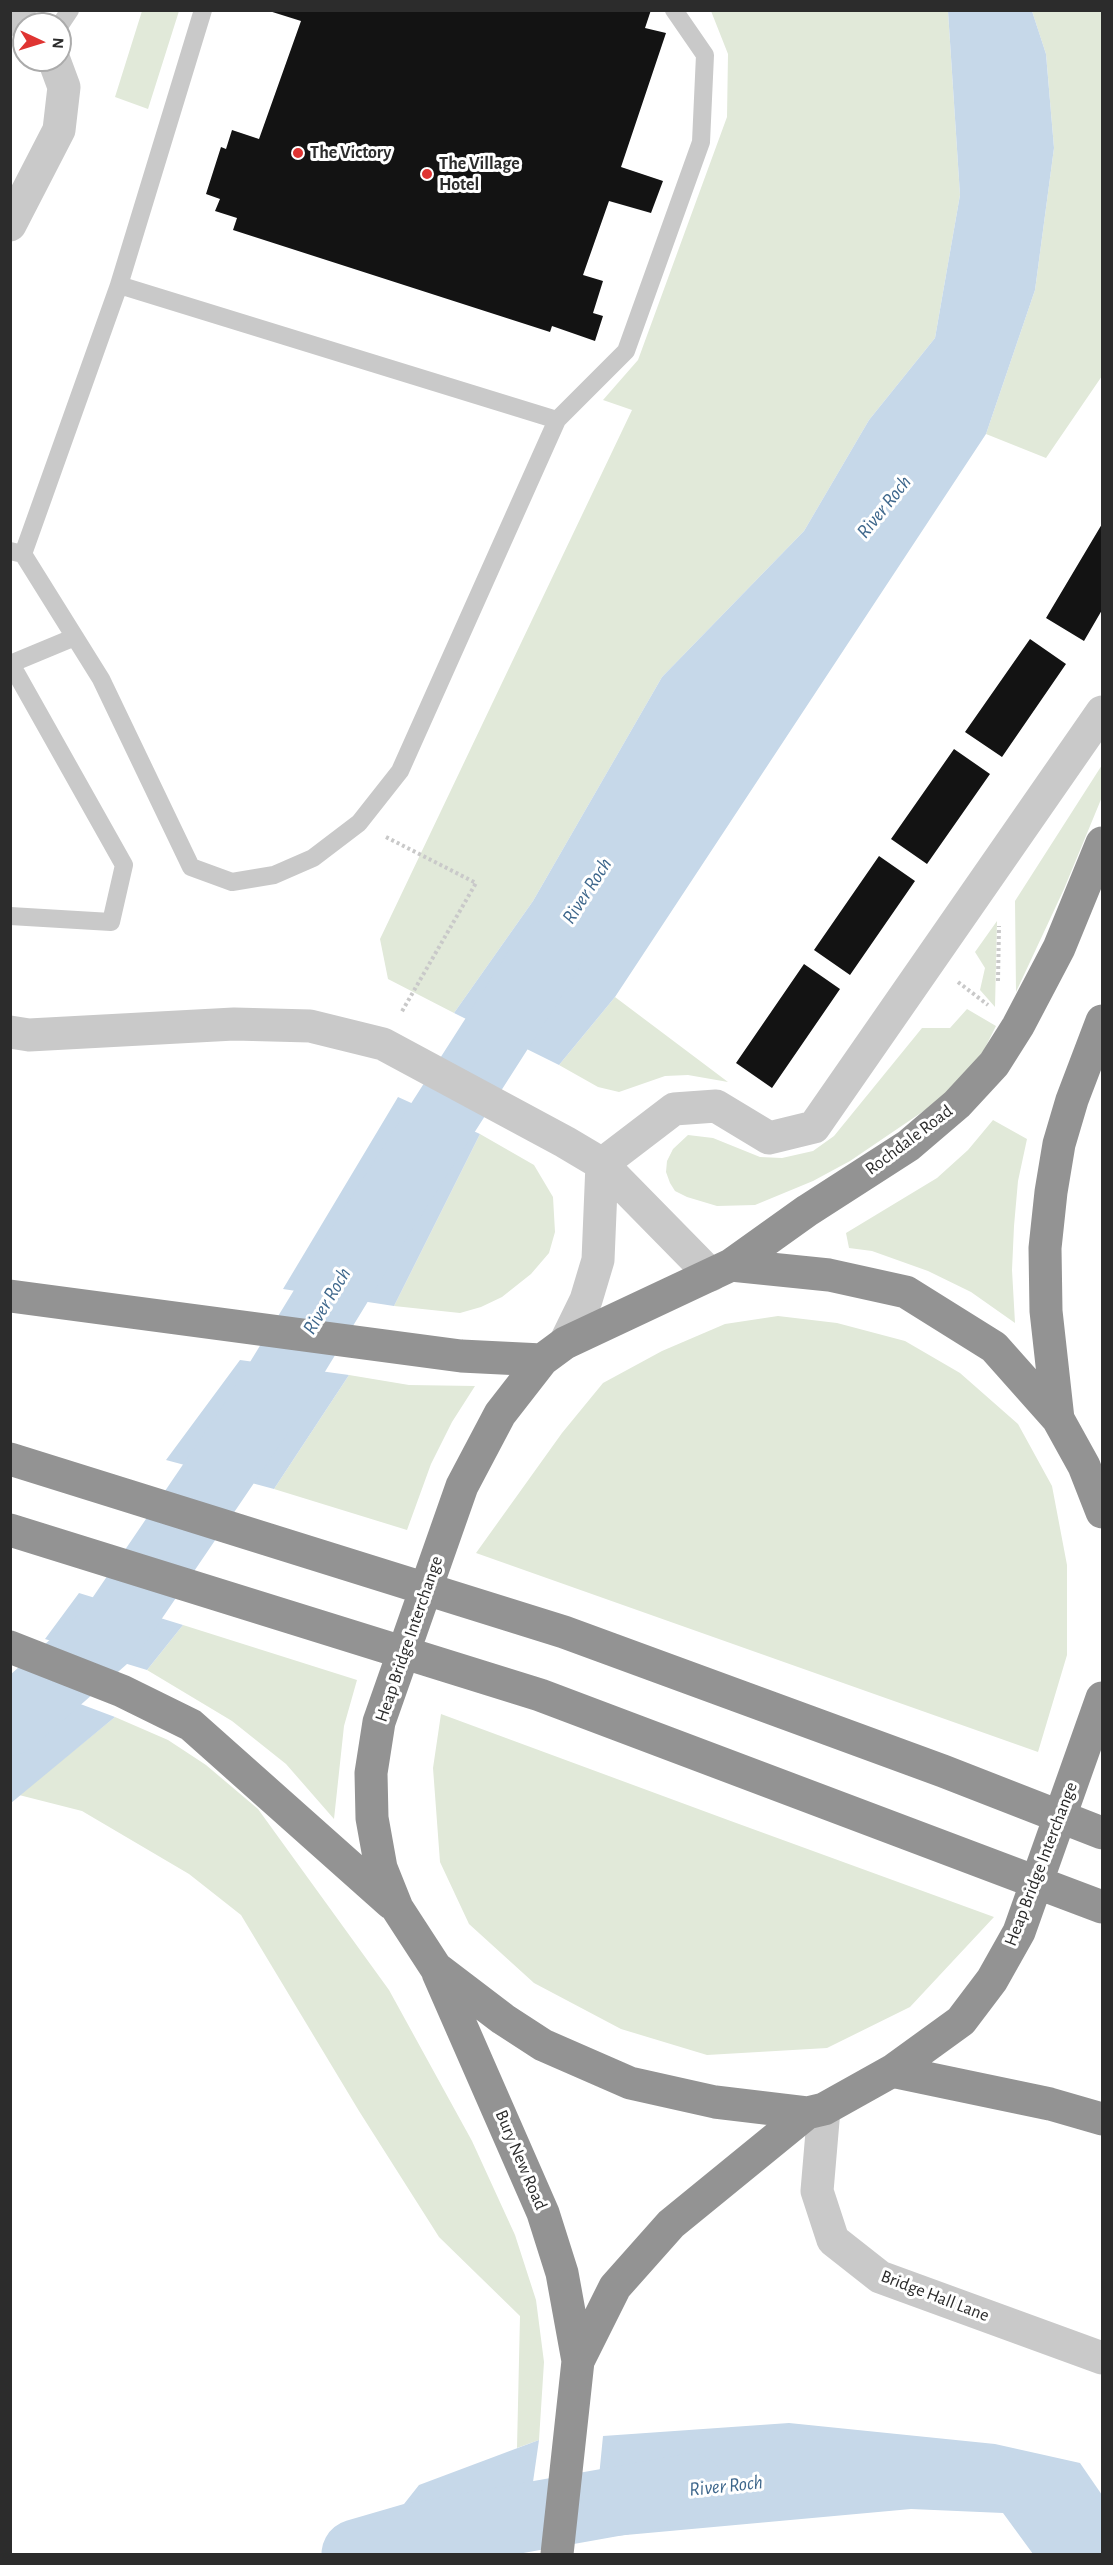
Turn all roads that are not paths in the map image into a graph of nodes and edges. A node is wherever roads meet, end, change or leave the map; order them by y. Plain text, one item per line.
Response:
1 (203, 10) edge
2 (674, 10) edge
3 (58, 72) edge
4 (10, 225) edge
5 (118, 285) junction
6 (557, 420) junction
7 (17, 553) edge
8 (75, 638) junction
9 (11, 664) edge
10 (1102, 712) edge
11 (1102, 843) edge
12 (10, 916) edge
13 (1102, 1021) edge
14 (10, 1032) edge
15 (602, 1164) junction
16 (721, 1270) junction
17 (10, 1296) edge
18 (554, 1351) junction
19 (1058, 1419) junction
20 (10, 1459) edge
21 (1102, 1512) edge
22 (10, 1530) edge
23 (10, 1647) edge
24 (1102, 1698) edge
25 (1102, 1833) edge
26 (1102, 1907) edge
27 (397, 1908) junction
28 (436, 1968) junction
29 (892, 2071) junction
30 (815, 2111) junction
31 (1102, 2119) edge
32 (1102, 2358) edge
33 (578, 2361) junction
34 (557, 2554) edge

1 - 5 lane
2 - 6 lane
3 - 4 street
5 - 6 lane
5 - 7 lane
6 - 8 lane
7 - 8 lane
8 - 9 lane
9 - 12 lane
10 - 15 street
11 - 16 highway, Rochdale Road
13 - 19 highway
14 - 15 street
15 - 16 street
15 - 18 street
16 - 18 highway, Heap Bridge Interchange
16 - 19 highway
17 - 18 highway
18 - 27 highway, Heap Bridge Interchange
19 - 21 highway
20 - 25 highway
22 - 26 highway
23 - 27 highway
24 - 29 highway, Heap Bridge Interchange
27 - 28 highway, Heap Bridge Interchange
28 - 30 highway, Heap Bridge Interchange
28 - 33 highway, Bury New Road
29 - 30 highway, Heap Bridge Interchange
29 - 31 highway
30 - 32 street, Bridge Hall Lane
30 - 33 highway, Bury New Road
33 - 34 highway, Bury New Road

